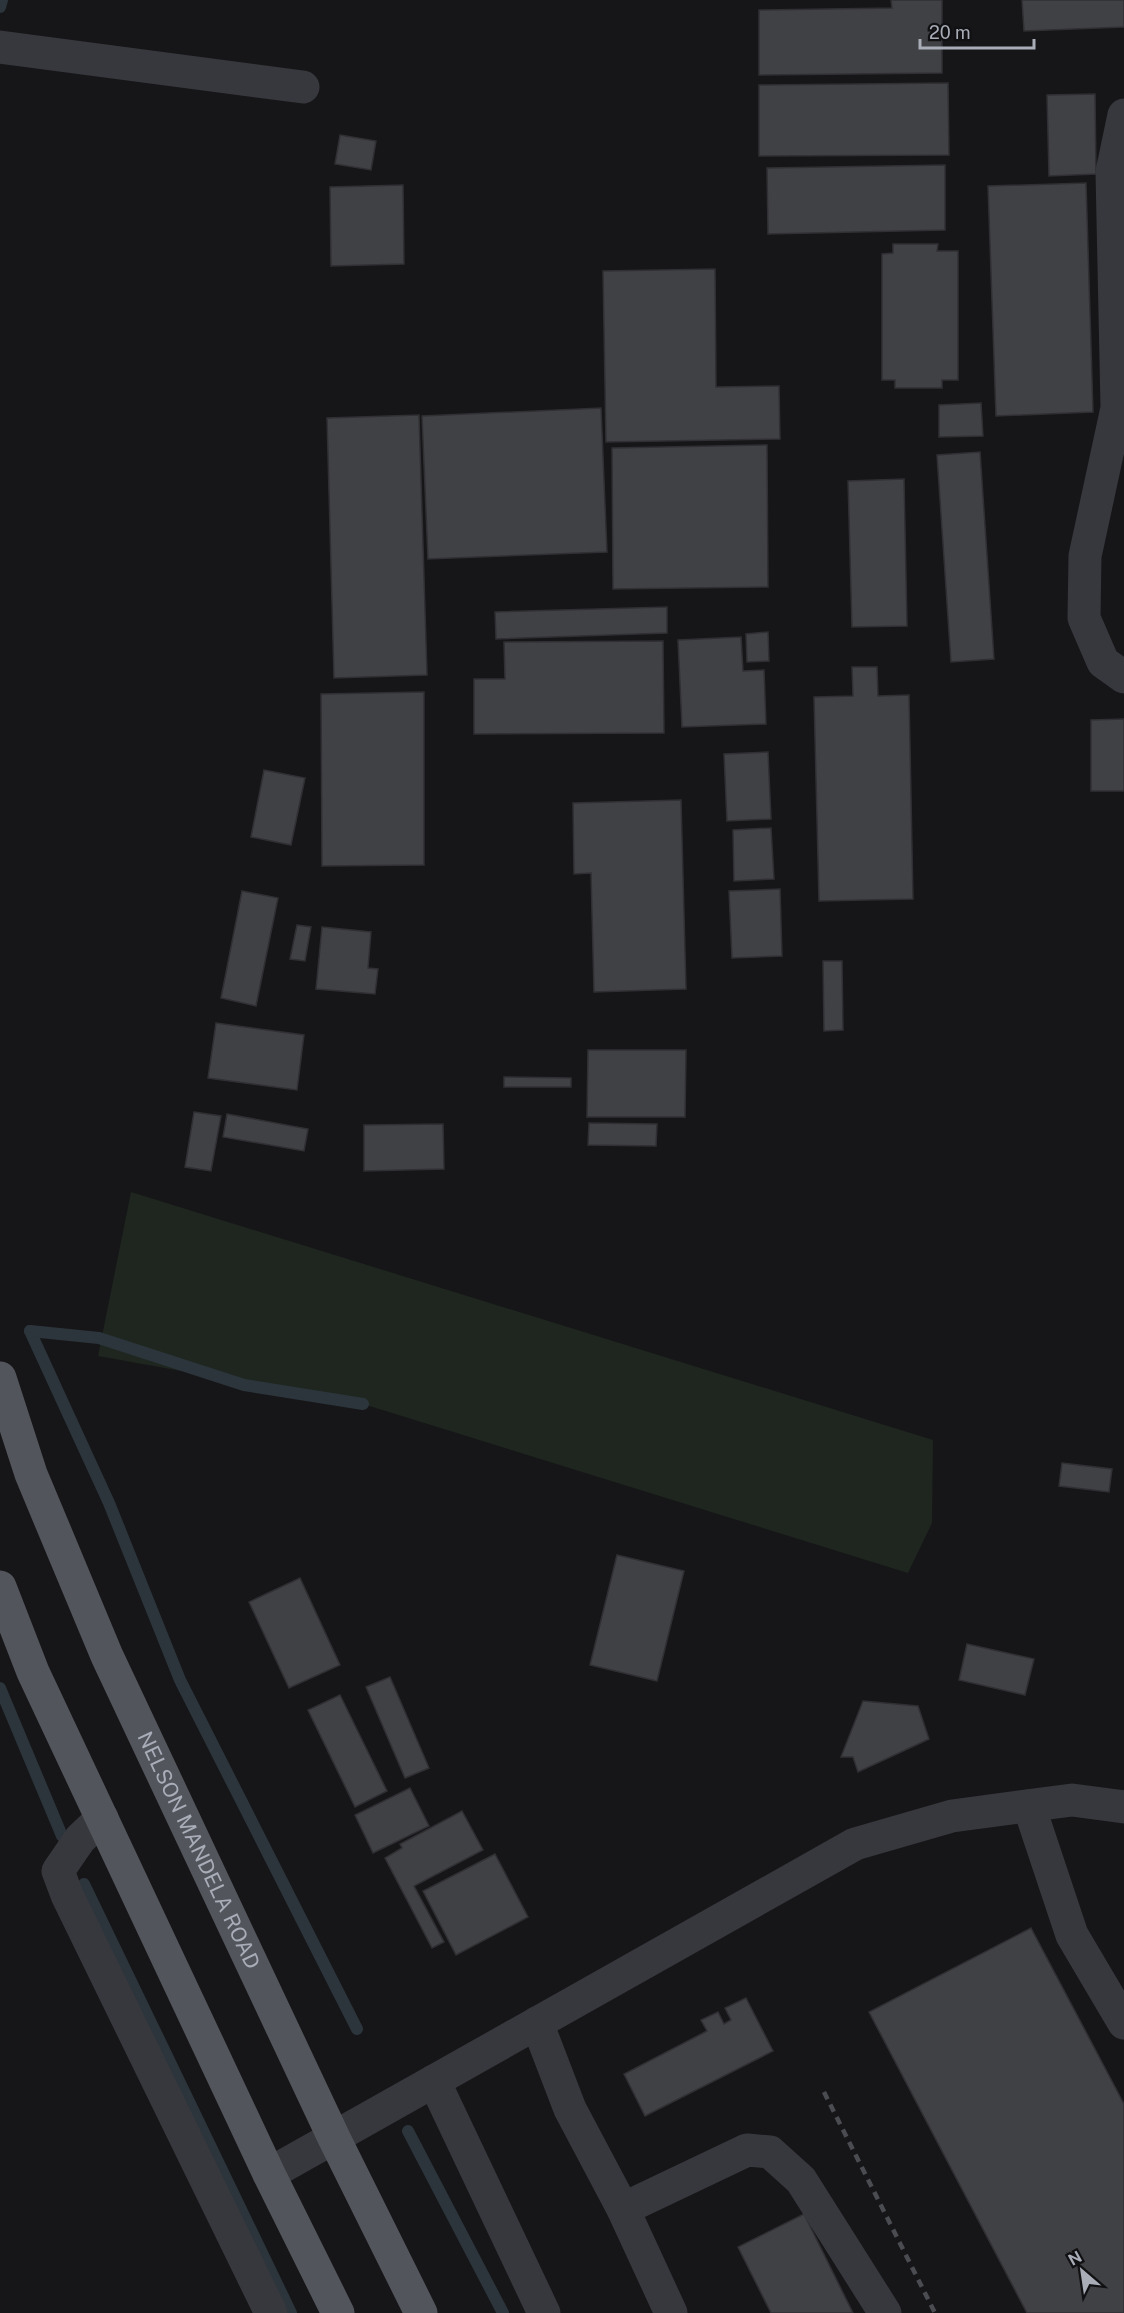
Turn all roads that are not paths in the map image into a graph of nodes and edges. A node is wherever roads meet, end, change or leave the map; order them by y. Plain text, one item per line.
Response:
1 (0, 47) edge
2 (303, 87) dead end
3 (1124, 115) edge
4 (1124, 678) edge
5 (0, 1378) edge
6 (0, 1587) edge
7 (1029, 1806) junction
8 (1124, 1807) edge
9 (102, 1818) junction
10 (537, 2023) junction
11 (1124, 2023) edge
12 (434, 2081) junction
13 (334, 2138) junction
14 (269, 2174) junction
15 (623, 2209) junction
16 (271, 2313) edge
17 (338, 2313) edge
18 (420, 2313) edge
19 (544, 2313) edge
20 (671, 2313) edge
21 (885, 2313) edge

1 - 2 lane
3 - 4 lane
5 - 13 main road, NELSON MANDELA ROAD
6 - 9 main road
7 - 8 lane
7 - 10 lane
7 - 11 lane
9 - 14 main road
9 - 16 lane
10 - 12 lane
10 - 15 lane
12 - 13 lane
12 - 19 lane
13 - 14 lane
13 - 18 main road, NELSON MANDELA ROAD
14 - 17 main road
15 - 20 lane
15 - 21 lane

